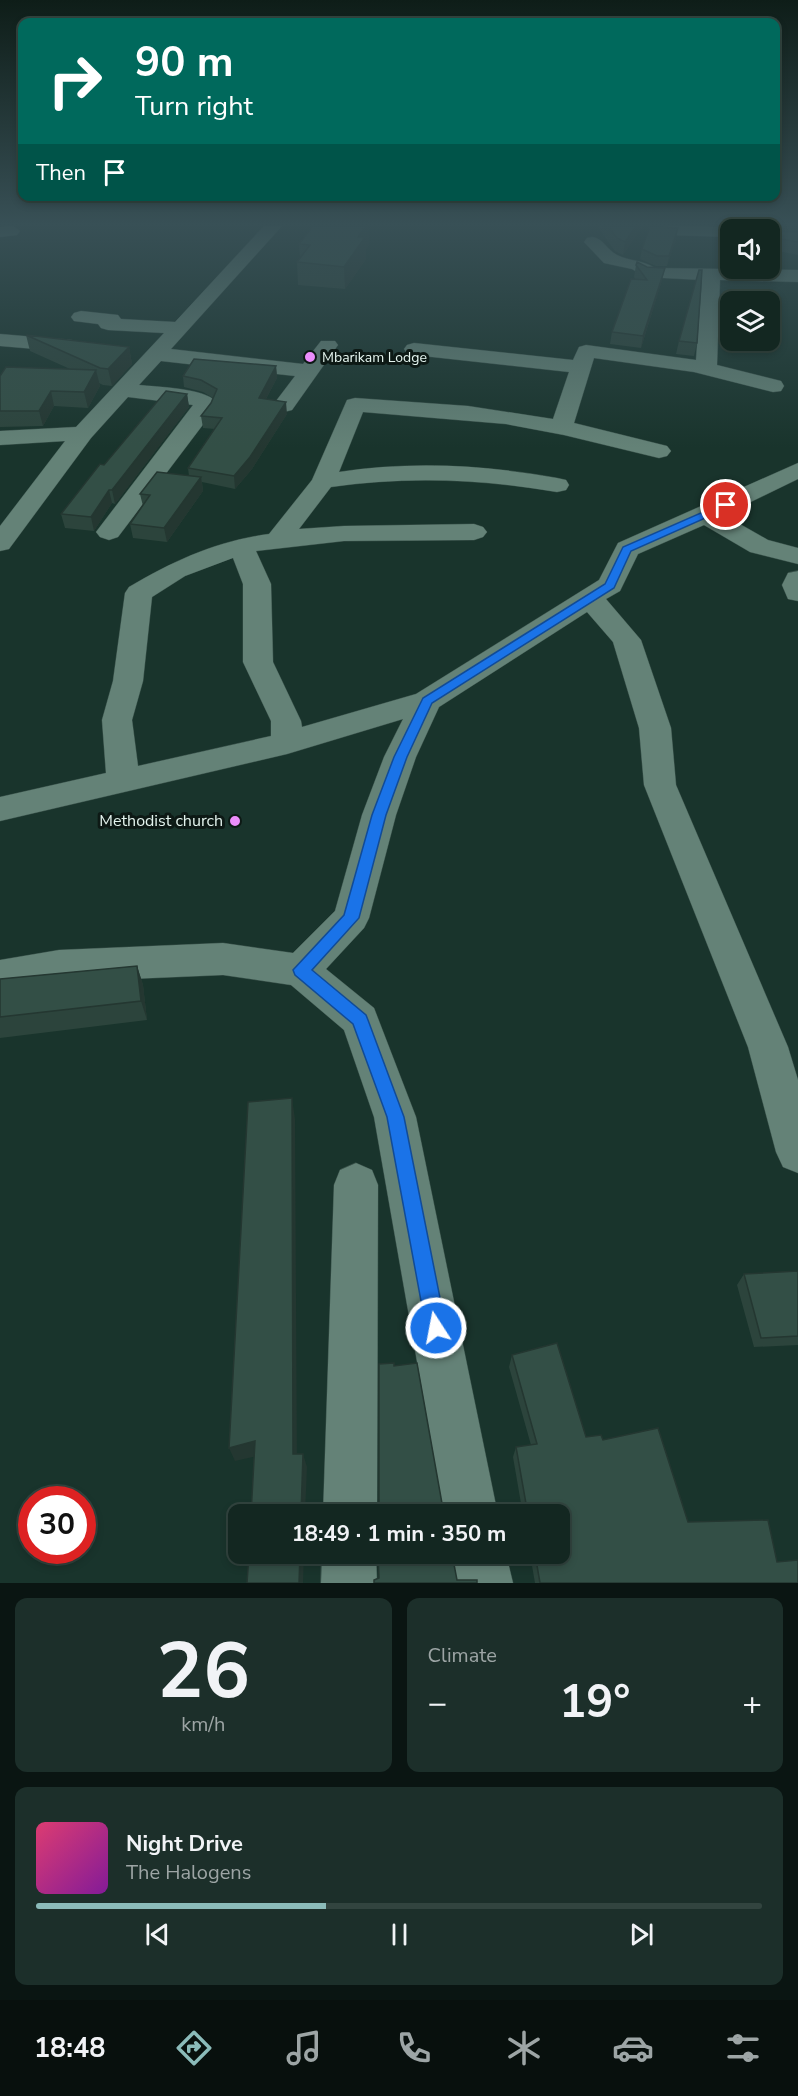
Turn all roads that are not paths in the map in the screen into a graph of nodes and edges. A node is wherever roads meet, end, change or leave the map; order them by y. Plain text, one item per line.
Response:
1 (207, 300) edge
2 (710, 300) edge
3 (81, 317) dead end
4 (181, 328) junction
5 (0, 340) edge
6 (328, 345) dead end
7 (414, 349) dead end
8 (95, 350) edge
9 (130, 354) edge
10 (155, 356) junction
11 (581, 367) junction
12 (706, 369) junction
13 (308, 371) junction
14 (773, 386) dead end
15 (123, 390) junction
16 (284, 405) edge
17 (562, 427) junction
18 (83, 433) junction
19 (0, 438) edge
20 (659, 451) dead end
21 (798, 470) edge
22 (323, 481) junction
23 (557, 484) dead end
24 (705, 515) junction
25 (109, 532) dead end
26 (474, 532) dead end
27 (277, 541) junction
28 (0, 543) edge
29 (241, 546) junction
30 (798, 556) edge
31 (798, 579) edge
32 (798, 592) edge
33 (590, 598) junction
34 (427, 701) junction
35 (287, 742) junction
36 (123, 780) junction
37 (0, 809) edge
38 (301, 970) junction
39 (0, 976) edge
40 (798, 1152) edge
41 (356, 1185) dead end
42 (350, 1504) edge
43 (469, 1504) edge
44 (350, 1564) edge
45 (481, 1564) edge
46 (349, 1583) edge
47 (484, 1583) edge

1 - 4 street
2 - 12 street
3 - 4 street
4 - 10 street
5 - 8 street
6 - 13 street
7 - 11 street
9 - 10 street
10 - 13 street
10 - 15 street
11 - 12 street
11 - 17 street
12 - 14 street
13 - 16 street
15 - 18 street
15 - 25 street
17 - 20 street
17 - 22 street
18 - 19 street
18 - 28 street
21 - 24 street
22 - 23 street
22 - 27 street
24 - 30 street
24 - 33 street
26 - 27 street
27 - 29 street
29 - 35 street
29 - 36 street
31 - 32 street
33 - 34 street
33 - 40 street
34 - 35 street
34 - 38 street
35 - 36 street
36 - 37 street
38 - 39 street
38 - 43 street
41 - 42 street
44 - 46 street
45 - 47 street

